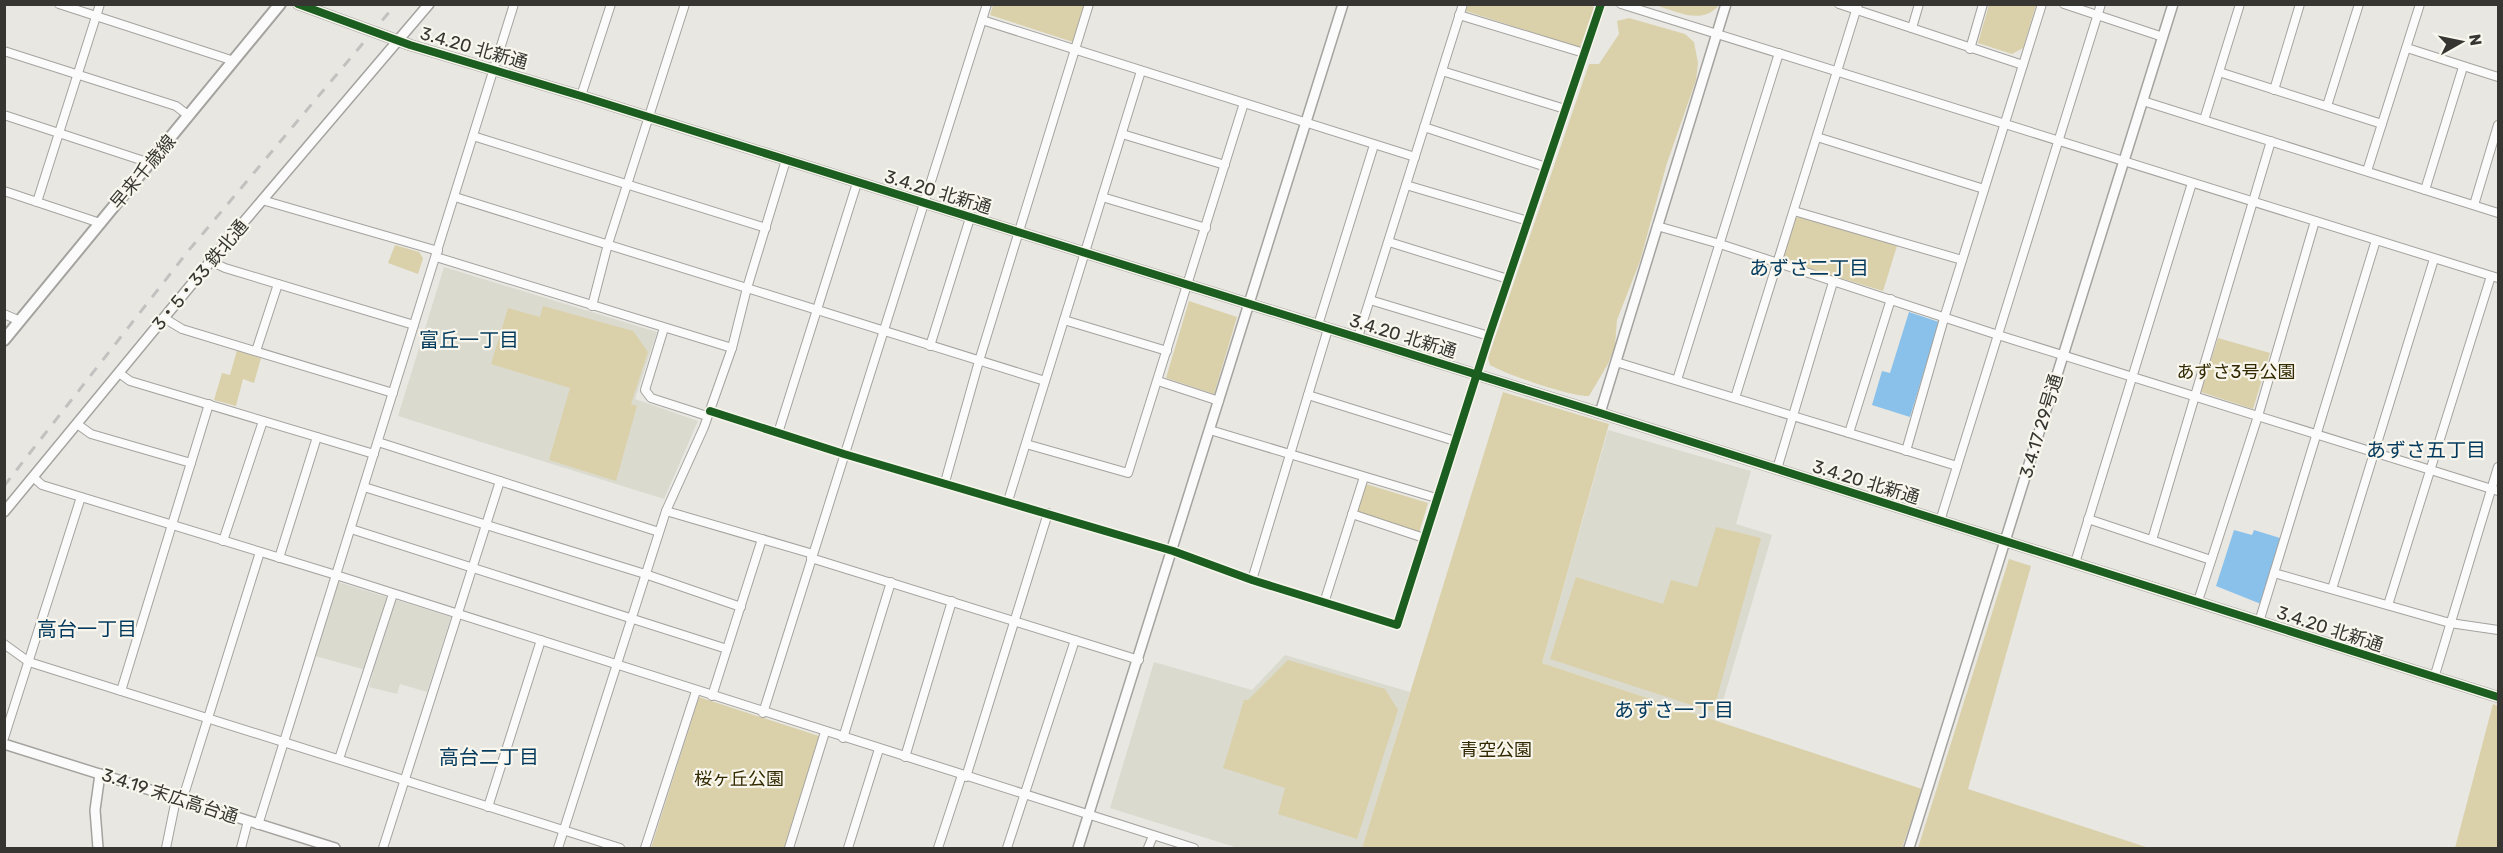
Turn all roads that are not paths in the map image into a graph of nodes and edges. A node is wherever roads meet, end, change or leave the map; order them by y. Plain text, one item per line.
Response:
1 (59, 4) edge
2 (100, 4) edge
3 (280, 4) edge
4 (298, 4) edge
5 (429, 4) edge
6 (514, 4) edge
7 (610, 4) edge
8 (686, 4) edge
9 (987, 4) edge
10 (1089, 4) edge
11 (1343, 4) edge
12 (1462, 4) edge
13 (1601, 4) edge
14 (1621, 4) edge
15 (1726, 4) edge
16 (1839, 4) edge
17 (1919, 4) edge
18 (1983, 4) edge
19 (2042, 4) edge
20 (2064, 4) edge
21 (2102, 4) edge
22 (2173, 4) edge
23 (2240, 4) edge
24 (2300, 4) edge
25 (2359, 4) edge
26 (2420, 4) edge
27 (1857, 7) edge
28 (1459, 15) junction
29 (97, 16) junction
30 (2098, 16) junction
31 (982, 20) junction
32 (1912, 28) junction
33 (1717, 33) junction
34 (2163, 37) junction
35 (398, 41) junction
36 (2407, 48) junction
37 (1970, 49) junction
38 (4, 51) edge
39 (1075, 51) junction
40 (1584, 53) junction
41 (1779, 53) junction
42 (234, 61) junction
43 (2023, 65) junction
44 (2463, 67) junction
45 (494, 70) junction
46 (1141, 71) junction
47 (1442, 71) junction
48 (1837, 71) junction
49 (2219, 72) junction
50 (78, 75) junction
51 (2499, 77) edge
52 (2274, 90) junction
53 (581, 96) junction
54 (2143, 101) junction
55 (1244, 103) junction
56 (2327, 106) junction
57 (1565, 109) junction
58 (4, 115) edge
59 (189, 116) junction
60 (648, 117) junction
61 (2204, 120) junction
62 (1306, 122) junction
63 (2382, 124) junction
64 (2004, 125) junction
65 (2499, 125) edge
66 (1424, 127) junction
67 (60, 132) junction
68 (1122, 134) junction
69 (473, 136) junction
70 (1817, 137) junction
71 (2271, 141) junction
72 (2058, 143) junction
73 (1374, 145) junction
74 (1415, 157) junction
75 (786, 160) junction
76 (150, 163) junction
77 (2124, 163) junction
78 (1225, 165) junction
79 (1546, 166) junction
80 (2367, 171) junction
81 (857, 183) junction
82 (2192, 183) junction
83 (1406, 185) junction
84 (627, 186) junction
85 (1984, 189) junction
86 (2425, 190) junction
87 (4, 191) edge
88 (455, 197) junction
89 (1102, 197) junction
90 (262, 200) junction
91 (37, 202) junction
92 (2254, 202) junction
93 (923, 204) junction
94 (2474, 205) junction
95 (1794, 210) junction
96 (2499, 213) edge
97 (970, 218) junction
98 (1528, 220) junction
99 (2315, 221) junction
100 (100, 224) junction
101 (1657, 226) junction
102 (766, 228) junction
103 (1206, 228) junction
104 (1020, 232) junction
105 (2376, 240) junction
106 (1389, 242) junction
107 (608, 244) junction
108 (1720, 244) junction
109 (1085, 252) junction
110 (437, 254) junction
111 (2434, 259) junction
112 (210, 261) junction
113 (1962, 261) junction
114 (1778, 264) junction
115 (2495, 277) edge
116 (1508, 279) junction
117 (1833, 282) junction
118 (278, 284) junction
119 (1188, 285) junction
120 (747, 288) junction
121 (1891, 299) junction
122 (1370, 300) junction
123 (1248, 305) junction
124 (592, 306) junction
125 (816, 310) junction
126 (4, 314) edge
127 (1945, 315) junction
128 (164, 318) junction
129 (1064, 320) junction
130 (20, 321) junction
131 (414, 325) junction
132 (1323, 327) junction
133 (664, 328) junction
134 (882, 332) junction
135 (1998, 335) junction
136 (1489, 336) junction
137 (1358, 338) junction
138 (4, 340) edge
139 (930, 346) junction
140 (732, 348) junction
141 (256, 351) junction
142 (1167, 351) junction
143 (2063, 355) junction
144 (979, 361) junction
145 (1616, 362) junction
146 (119, 373) junction
147 (1477, 375) junction
148 (2133, 377) junction
149 (1677, 380) junction
150 (1045, 381) junction
151 (1158, 381) junction
152 (393, 393) junction
153 (1308, 395) junction
154 (2194, 396) junction
155 (1735, 398) junction
156 (1219, 401) junction
157 (209, 404) junction
158 (1600, 412) junction
159 (708, 414) junction
160 (1793, 416) junction
161 (2258, 416) junction
162 (262, 421) junction
163 (77, 424) junction
164 (1210, 430) junction
165 (1849, 433) junction
166 (778, 434) junction
167 (2317, 435) junction
168 (318, 437) junction
169 (1455, 441) junction
170 (378, 442) junction
171 (1026, 444) junction
172 (1906, 451) junction
173 (2374, 452) junction
174 (374, 454) junction
175 (844, 454) junction
176 (1290, 454) junction
177 (191, 464) junction
178 (1958, 466) junction
179 (2499, 468) edge
180 (1777, 469) junction
181 (2431, 470) junction
182 (33, 477) junction
183 (1364, 477) junction
184 (500, 482) junction
185 (945, 482) junction
186 (364, 487) junction
187 (2495, 490) edge
188 (81, 497) junction
189 (1437, 498) junction
190 (1008, 501) junction
191 (666, 511) junction
192 (4, 512) edge
193 (1048, 513) junction
194 (1352, 514) junction
195 (2088, 519) junction
196 (1940, 520) junction
197 (486, 524) junction
198 (172, 525) junction
199 (351, 529) junction
200 (659, 532) junction
201 (1424, 538) junction
202 (762, 539) junction
203 (2152, 540) junction
204 (223, 541) junction
205 (2007, 541) junction
206 (1173, 551) junction
207 (260, 552) junction
208 (812, 556) junction
209 (279, 558) junction
210 (2211, 560) junction
211 (2075, 563) junction
212 (472, 568) junction
213 (2274, 573) junction
214 (645, 574) junction
215 (336, 575) junction
216 (1252, 580) junction
217 (891, 582) junction
218 (2332, 589) junction
219 (393, 594) junction
220 (952, 601) junction
221 (2198, 601) junction
222 (1324, 603) junction
223 (2388, 605) junction
224 (741, 607) junction
225 (457, 615) junction
226 (631, 618) junction
227 (1014, 620) junction
228 (2259, 622) junction
229 (2450, 623) junction
230 (2499, 630) edge
231 (541, 640) junction
232 (1075, 640) junction
233 (4, 644) edge
234 (727, 649) junction
235 (1139, 660) junction
236 (29, 662) junction
237 (615, 666) junction
238 (2434, 678) junction
239 (121, 691) junction
240 (696, 692) junction
241 (712, 696) junction
242 (2499, 697) edge
243 (763, 712) junction
244 (208, 719) junction
245 (825, 732) junction
246 (4, 738) edge
247 (843, 738) junction
248 (285, 741) junction
249 (4, 744) edge
250 (879, 749) junction
251 (905, 757) junction
252 (339, 759) junction
253 (100, 774) junction
254 (964, 776) junction
255 (404, 780) junction
256 (1024, 795) junction
257 (179, 800) junction
258 (488, 807) junction
259 (1089, 816) junction
260 (248, 821) junction
261 (258, 825) junction
262 (564, 831) junction
263 (1153, 836) junction
264 (98, 849) edge
265 (166, 849) edge
266 (241, 849) edge
267 (335, 849) edge
268 (383, 849) edge
269 (558, 849) edge
270 (620, 849) edge
271 (645, 849) edge
272 (789, 849) edge
273 (848, 849) edge
274 (938, 849) edge
275 (1007, 849) edge
276 (1078, 849) edge
277 (1148, 849) edge
278 (1194, 849) edge
279 (1909, 849) edge

1 - 29 street
2 - 29 street
3 - 42 main road, 早来千歳線
4 - 35 street, 3.4.20 北新通
5 - 35 street, 3・5・33 鉄北通
6 - 45 street
7 - 53 street
8 - 60 street
9 - 31 street
10 - 39 street
11 - 62 street
12 - 28 street
13 - 40 street
14 - 33 street
15 - 33 street
16 - 27 street
17 - 32 street
18 - 37 street
19 - 43 street
20 - 30 street
21 - 30 street
22 - 34 street, 3.4.17 29号通
23 - 49 street
24 - 52 street
25 - 56 street
26 - 36 street
27 - 32 street
27 - 48 street
28 - 40 street
28 - 47 street
29 - 42 street
29 - 50 street
30 - 34 street
30 - 72 street
31 - 39 street
31 - 93 street
32 - 37 street
33 - 41 street
33 - 101 street
34 - 54 street, 3.4.17 29号通
35 - 45 street, 3.4.20 北新通
35 - 90 street, 3・5・33 鉄北通
36 - 44 street
36 - 63 street
37 - 43 street
38 - 50 street
39 - 46 street
39 - 104 street
40 - 57 street
41 - 48 street
41 - 108 street
42 - 59 main road, 早来千歳線
43 - 64 street
44 - 51 street
44 - 86 street
45 - 53 street, 3.4.20 北新通
45 - 69 street
46 - 55 street
46 - 68 street
47 - 57 street
47 - 66 street
48 - 64 street
48 - 70 street
49 - 52 street
49 - 61 street
50 - 59 street
50 - 67 street
52 - 56 street
53 - 60 street, 3.4.20 北新通
54 - 61 street
54 - 77 street, 3.4.17 29号通
55 - 62 street
55 - 78 street
56 - 63 street
57 - 79 street
58 - 67 street
59 - 76 main road, 早来千歳線
60 - 75 street, 3.4.20 北新通
60 - 84 street
61 - 71 street
62 - 73 street
62 - 123 street
63 - 80 street
64 - 72 street
64 - 85 street
65 - 94 street
66 - 74 street
66 - 79 street
67 - 76 street
67 - 91 street
68 - 78 street
68 - 89 street
69 - 84 street
69 - 88 street
70 - 85 street
70 - 95 street
71 - 80 street
71 - 92 street
72 - 77 street
72 - 135 street
73 - 74 street
73 - 132 street
74 - 83 street
75 - 81 street, 3.4.20 北新通
75 - 102 street
76 - 100 main road, 早来千歳線
77 - 82 street
77 - 143 street, 3.4.17 29号通
78 - 103 street
79 - 98 street
80 - 86 street
81 - 93 street, 3.4.20 北新通
81 - 125 street
82 - 92 street
82 - 148 street
83 - 98 street
83 - 106 street
84 - 102 street
84 - 107 street
85 - 113 street
86 - 94 street
87 - 91 street
88 - 107 street
88 - 110 street
89 - 103 street
89 - 109 street
90 - 110 street
90 - 112 street, 3・5・33 鉄北通
91 - 100 street
92 - 99 street
92 - 154 street
93 - 97 street, 3.4.20 北新通
93 - 134 street
94 - 96 street
95 - 113 street
95 - 114 street
97 - 104 street, 3.4.20 北新通
97 - 139 street
98 - 116 street
99 - 105 street
99 - 161 street
100 - 130 main road, 早来千歳線
101 - 108 street
101 - 145 street
102 - 120 street
103 - 119 street
104 - 109 street, 3.4.20 北新通
104 - 144 street
105 - 111 street
105 - 167 street
106 - 116 street
106 - 122 street
107 - 120 street
107 - 124 street
108 - 114 street
108 - 149 street
109 - 119 street, 3.4.20 北新通
109 - 129 street
110 - 124 street
110 - 131 street
111 - 115 street
111 - 173 street
112 - 118 street
112 - 128 street, 3・5・33 鉄北通
113 - 127 street
114 - 117 street
114 - 155 street
115 - 181 street
116 - 136 street
117 - 121 street
117 - 160 street
118 - 131 street
118 - 141 street
119 - 123 street, 3.4.20 北新通
119 - 142 street
120 - 125 street
120 - 140 street
121 - 127 street
121 - 165 street
122 - 136 street
122 - 137 street
123 - 132 street, 3.4.20 北新通
123 - 156 street
124 - 133 street
125 - 134 street
125 - 166 street
126 - 130 street
127 - 135 street
127 - 172 street
128 - 141 street
128 - 146 street, 3・5・33 鉄北通
129 - 142 street
129 - 150 street
130 - 138 main road, 早来千歳線
131 - 152 street
132 - 137 street, 3.4.20 北新通
132 - 153 street
133 - 140 street
133 - 159 street
134 - 139 street
134 - 175 street
135 - 143 street
135 - 178 street
136 - 147 street
137 - 147 street, 3.4.20 北新通
139 - 144 street
140 - 159 street
141 - 152 street
142 - 151 street
143 - 148 street
143 - 205 street, 3.4.17 29号通
144 - 150 street
144 - 185 street
145 - 149 street
145 - 158 street
146 - 157 street
146 - 163 street, 3・5・33 鉄北通
147 - 158 street, 3.4.20 北新通
147 - 169 street
148 - 154 street
148 - 195 street
149 - 155 street
150 - 171 street
151 - 156 street
151 - 171 street
152 - 170 street
153 - 169 street
153 - 176 street
154 - 161 street
154 - 203 street
155 - 160 street
156 - 164 street
157 - 162 street
157 - 177 street
158 - 180 street, 3.4.20 北新通
159 - 166 street
159 - 191 street
160 - 165 street
160 - 180 street
161 - 167 street
161 - 210 street
162 - 168 street
162 - 204 street
163 - 177 street
163 - 182 street, 3・5・33 鉄北通
164 - 176 street
164 - 206 street
165 - 172 street
166 - 175 street
167 - 173 street
167 - 213 street
168 - 174 street
168 - 209 street
169 - 189 street
170 - 174 street
170 - 184 street
171 - 190 street
172 - 178 street
173 - 181 street
173 - 218 street
174 - 186 street
175 - 185 street
175 - 208 street
176 - 183 street
176 - 216 street
177 - 198 street
178 - 196 street
179 - 187 street
180 - 196 street, 3.4.20 北新通
181 - 187 street
181 - 223 street
182 - 188 street
182 - 192 street, 3・5・33 鉄北通
183 - 189 street
183 - 194 street
184 - 197 street
184 - 200 street
185 - 190 street
186 - 197 street
186 - 199 street
187 - 229 street
188 - 198 street
188 - 236 street
189 - 201 street
190 - 193 street
191 - 200 street
191 - 202 street
193 - 206 street
193 - 227 street
194 - 201 street
194 - 222 street
195 - 203 street
195 - 211 street
196 - 205 street, 3.4.20 北新通
197 - 212 street
197 - 214 street
198 - 204 street
198 - 239 street
199 - 212 street
199 - 215 street
200 - 214 street
201 - 222 street
202 - 208 street
202 - 224 street
203 - 210 street
204 - 207 street
205 - 211 street, 3.4.20 北新通
205 - 279 street, 3.4.17 29号通
206 - 216 street
206 - 235 street
207 - 209 street
207 - 244 street
208 - 217 street
208 - 243 street
209 - 215 street
210 - 221 street
211 - 221 street, 3.4.20 北新通
212 - 225 street
212 - 226 street
213 - 218 street
213 - 228 street
214 - 224 street
214 - 226 street
215 - 219 street
215 - 248 street
216 - 222 street
217 - 220 street
217 - 247 street
218 - 223 street
219 - 225 street
219 - 252 street
220 - 227 street
220 - 251 street
221 - 228 street, 3.4.20 北新通
223 - 229 street
224 - 234 street
225 - 231 street
225 - 255 street
226 - 234 street
226 - 237 street
227 - 232 street
227 - 254 street
228 - 238 street, 3.4.20 北新通
229 - 230 street
229 - 238 street
231 - 237 street
231 - 258 street
232 - 235 street
232 - 256 street
233 - 236 street
234 - 241 street
235 - 259 street
236 - 239 street
236 - 246 street
237 - 240 street
237 - 262 street
238 - 242 street, 3.4.20 北新通
239 - 244 street
240 - 241 street
240 - 271 street
241 - 243 street
243 - 245 street
244 - 248 street
244 - 257 street
245 - 247 street
245 - 272 street
247 - 250 street
248 - 252 street
248 - 261 street
249 - 253 street, 3.4.19 末広高台通
250 - 251 street
250 - 273 street
251 - 254 street
252 - 255 street
253 - 257 street, 3.4.19 末広高台通
253 - 264 street
254 - 256 street
254 - 274 street
255 - 258 street
255 - 268 street
256 - 259 street
256 - 275 street
257 - 260 street, 3.4.19 末広高台通
257 - 265 street
258 - 262 street
259 - 263 street
259 - 276 street
260 - 261 street, 3.4.19 末広高台通
260 - 266 street
261 - 267 street, 3.4.19 末広高台通
262 - 269 street
262 - 270 street
263 - 277 street
263 - 278 street

